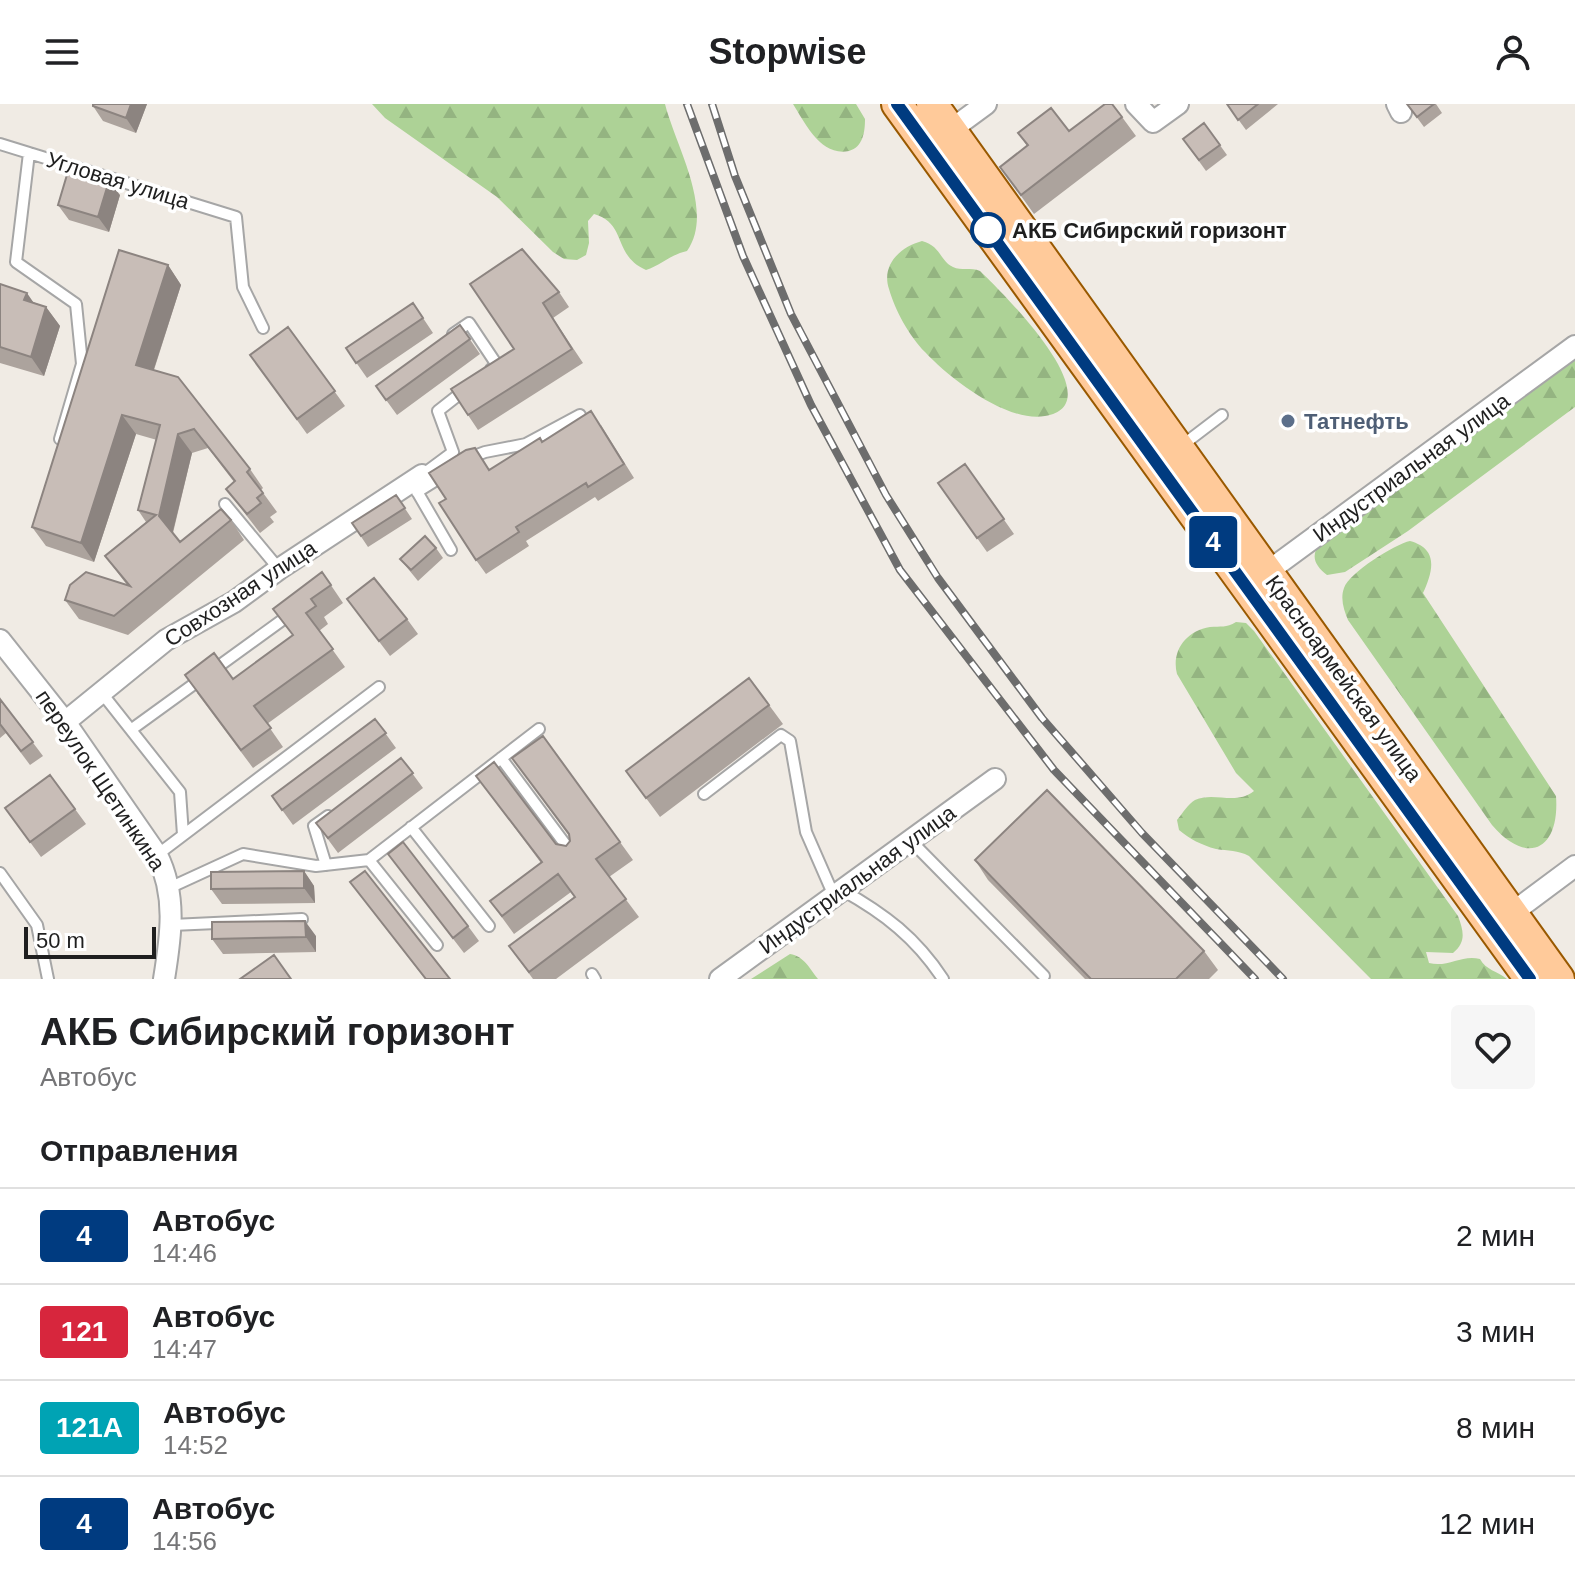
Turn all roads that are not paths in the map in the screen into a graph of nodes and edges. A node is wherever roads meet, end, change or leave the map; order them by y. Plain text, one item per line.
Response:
1 (897, 104) edge
2 (932, 104) edge
3 (986, 104) edge
4 (1136, 104) edge
5 (1178, 104) edge
6 (939, 138) junction
7 (0, 144) edge
8 (29, 153) junction
9 (263, 328) dead end
10 (445, 340) edge
11 (1575, 346) edge
12 (485, 374) edge
13 (473, 383) edge
14 (580, 415) edge
15 (1222, 415) dead end
16 (1179, 448) junction
17 (55, 456) edge
18 (462, 463) edge
19 (451, 470) edge
20 (417, 483) junction
21 (225, 504) edge
22 (451, 550) dead end
23 (279, 569) junction
24 (1257, 580) junction
25 (306, 602) edge
26 (0, 640) edge
27 (379, 687) dead end
28 (100, 691) junction
29 (65, 722) junction
30 (132, 729) junction
31 (539, 729) dead end
32 (501, 758) junction
33 (995, 779) dead end
34 (704, 794) dead end
35 (338, 808) edge
36 (411, 827) junction
37 (183, 835) junction
38 (911, 841) junction
39 (157, 855) junction
40 (575, 857) edge
41 (369, 860) junction
42 (326, 865) junction
43 (1575, 866) edge
44 (0, 873) edge
45 (169, 888) junction
46 (838, 893) junction
47 (1512, 913) junction
48 (302, 919) edge
49 (172, 925) junction
50 (489, 926) dead end
51 (437, 945) dead end
52 (1044, 976) dead end
53 (48, 979) edge
54 (164, 979) edge
55 (720, 979) edge
56 (943, 979) edge
57 (1530, 979) edge
58 (1559, 979) edge

1 - 6 main road, Красноармейская улица
2 - 6 main road, Красноармейская улица
3 - 6 street
4 - 5 street
6 - 16 main road, Красноармейская улица
6 - 24 main road, Красноармейская улица
7 - 8 lane, Угловая улица
8 - 9 lane, Угловая улица
8 - 17 lane
10 - 12 lane
11 - 24 street, Индустриальная улица
13 - 20 lane
14 - 18 lane
15 - 16 lane
16 - 24 main road, Красноармейская улица
19 - 20 lane
20 - 22 lane
20 - 23 street, Совхозная улица
21 - 23 lane
23 - 28 street, Совхозная улица
24 - 47 main road, Красноармейская улица
24 - 57 main road, Красноармейская улица
25 - 30 lane
26 - 29 street, переулок Щетинкина
27 - 37 lane
28 - 29 street, Совхозная улица
28 - 30 lane
29 - 39 street, переулок Щетинкина
30 - 37 lane
31 - 32 lane
32 - 36 lane
32 - 40 lane
33 - 38 street, Индустриальная улица
34 - 46 lane
35 - 42 lane
36 - 41 lane
36 - 50 lane
37 - 39 lane
38 - 46 street, Индустриальная улица
38 - 52 lane
39 - 45 street, переулок Щетинкина
41 - 42 lane
41 - 51 lane
42 - 45 lane
43 - 47 street
44 - 53 lane
45 - 49 street, переулок Щетинкина
46 - 55 street, Индустриальная улица
46 - 56 lane
47 - 58 main road, Красноармейская улица
48 - 49 lane
49 - 54 street, переулок Щетинкина

